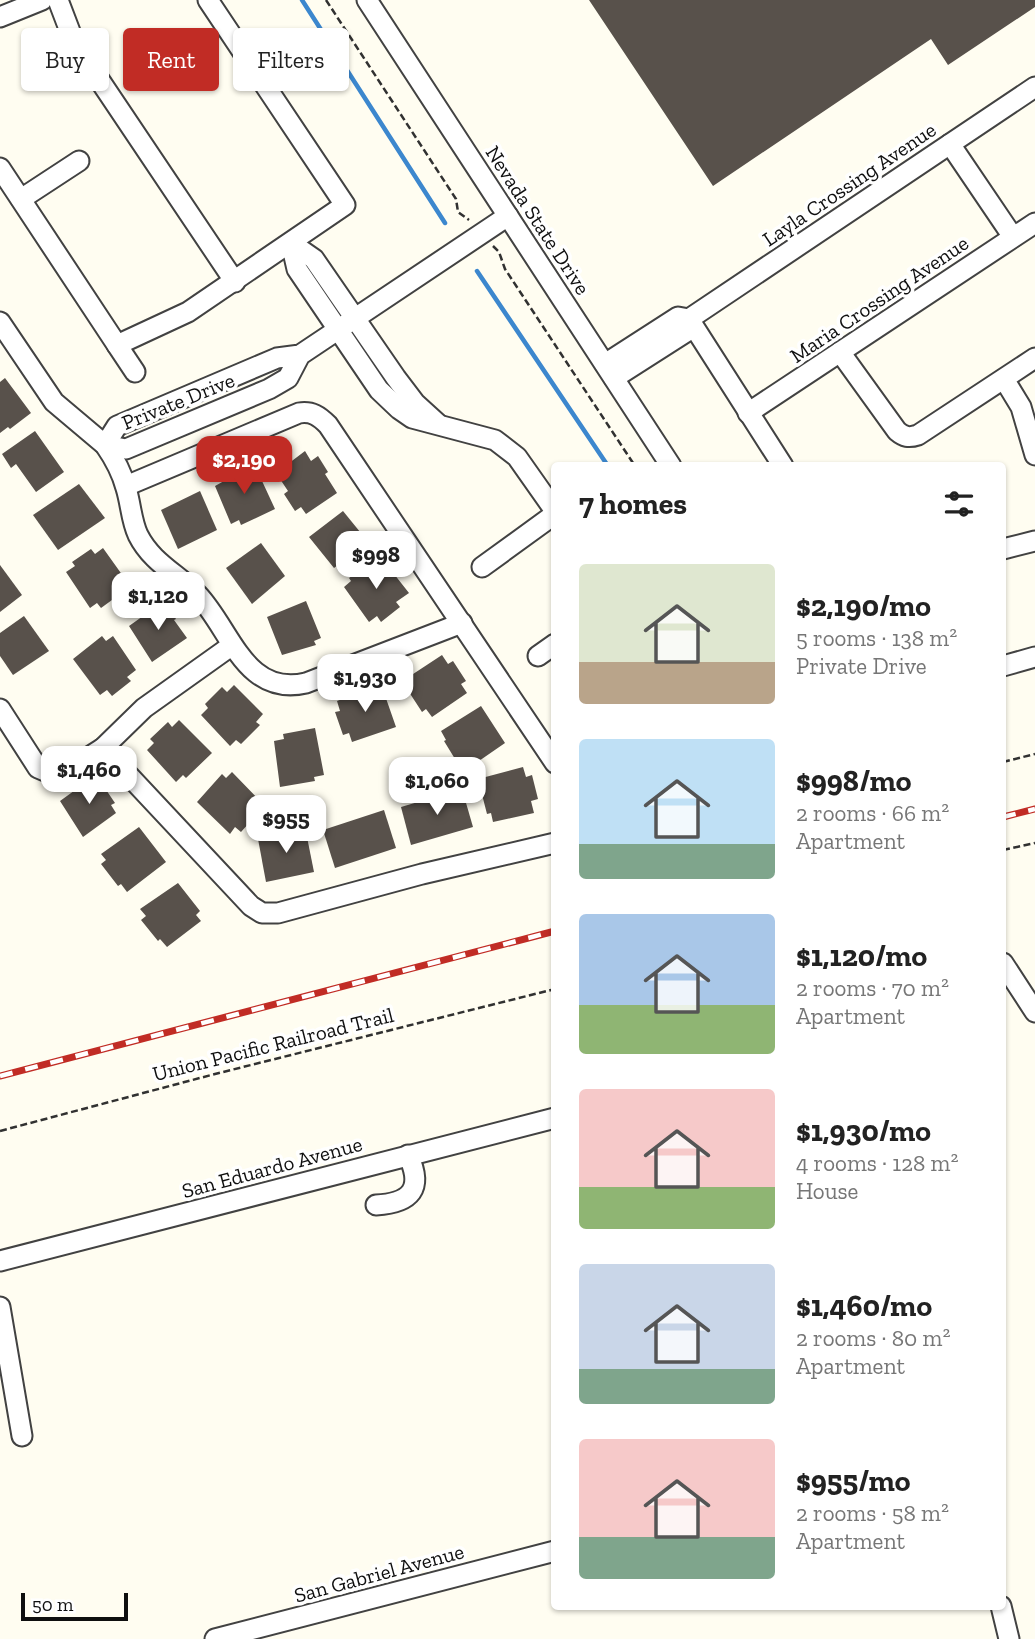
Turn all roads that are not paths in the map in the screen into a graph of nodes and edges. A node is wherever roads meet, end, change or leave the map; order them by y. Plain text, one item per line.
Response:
1 (42, 0) edge
2 (58, 0) edge
3 (208, 0) edge
4 (367, 0) edge
5 (0, 17) edge
6 (1035, 87) edge
7 (950, 144) junction
8 (79, 161) dead end
9 (0, 168) edge
10 (21, 199) junction
11 (508, 216) junction
12 (1035, 223) edge
13 (1013, 237) junction
14 (291, 243) junction
15 (321, 269) junction
16 (304, 280) junction
17 (235, 282) junction
18 (354, 318) junction
19 (689, 319) junction
20 (0, 322) edge
21 (338, 329) junction
22 (117, 345) junction
23 (840, 352) junction
24 (1035, 358) edge
25 (609, 371) junction
26 (135, 372) dead end
27 (1004, 379) junction
28 (748, 413) junction
29 (440, 426) junction
30 (1031, 426) edge
31 (105, 445) junction
32 (1035, 455) edge
33 (668, 462) edge
34 (780, 462) edge
35 (126, 486) junction
36 (551, 507) edge
37 (551, 516) edge
38 (1035, 541) edge
39 (1006, 548) edge
40 (482, 567) dead end
41 (462, 623) junction
42 (231, 646) junction
43 (551, 647) edge
44 (538, 656) dead end
45 (1035, 657) edge
46 (1006, 665) edge
47 (0, 709) edge
48 (103, 748) junction
49 (551, 757) edge
50 (551, 844) edge
51 (1006, 968) edge
52 (1035, 1012) edge
53 (551, 1119) edge
54 (408, 1155) junction
55 (376, 1205) dead end
56 (0, 1261) edge
57 (0, 1307) edge
58 (22, 1436) dead end
59 (551, 1552) edge
60 (1002, 1610) edge
61 (215, 1639) edge
62 (1009, 1639) edge

1 - 5 street
2 - 17 street
3 - 14 street
4 - 11 street, Nevada State Drive
6 - 7 street, Layla Crossing Avenue
7 - 13 street
7 - 19 street, Layla Crossing Avenue
8 - 10 street
9 - 10 street
10 - 22 street
11 - 18 street, Private Drive
11 - 25 street, Nevada State Drive
12 - 13 street, Maria Crossing Avenue
13 - 23 street, Maria Crossing Avenue
14 - 15 street
14 - 16 street
14 - 17 street
15 - 16 street
15 - 18 street
16 - 21 street
17 - 22 street
18 - 21 street, Private Drive
18 - 29 street
19 - 25 street, Layla Crossing Avenue
19 - 28 street
20 - 31 street
21 - 29 street
21 - 31 street, Private Drive
22 - 26 street
23 - 27 street
23 - 28 street, Maria Crossing Avenue
24 - 27 street
25 - 33 street, Nevada State Drive
27 - 30 street
28 - 34 street
29 - 36 street
30 - 32 street
31 - 35 street
35 - 41 street
35 - 42 street
37 - 40 street
38 - 39 street
41 - 42 street
41 - 49 street
42 - 48 street
43 - 44 street
45 - 46 street
47 - 48 street
48 - 50 street
51 - 52 street
53 - 54 street, San Eduardo Avenue
54 - 55 street
54 - 56 street, San Eduardo Avenue
57 - 58 street
59 - 61 street, San Gabriel Avenue
60 - 62 street

